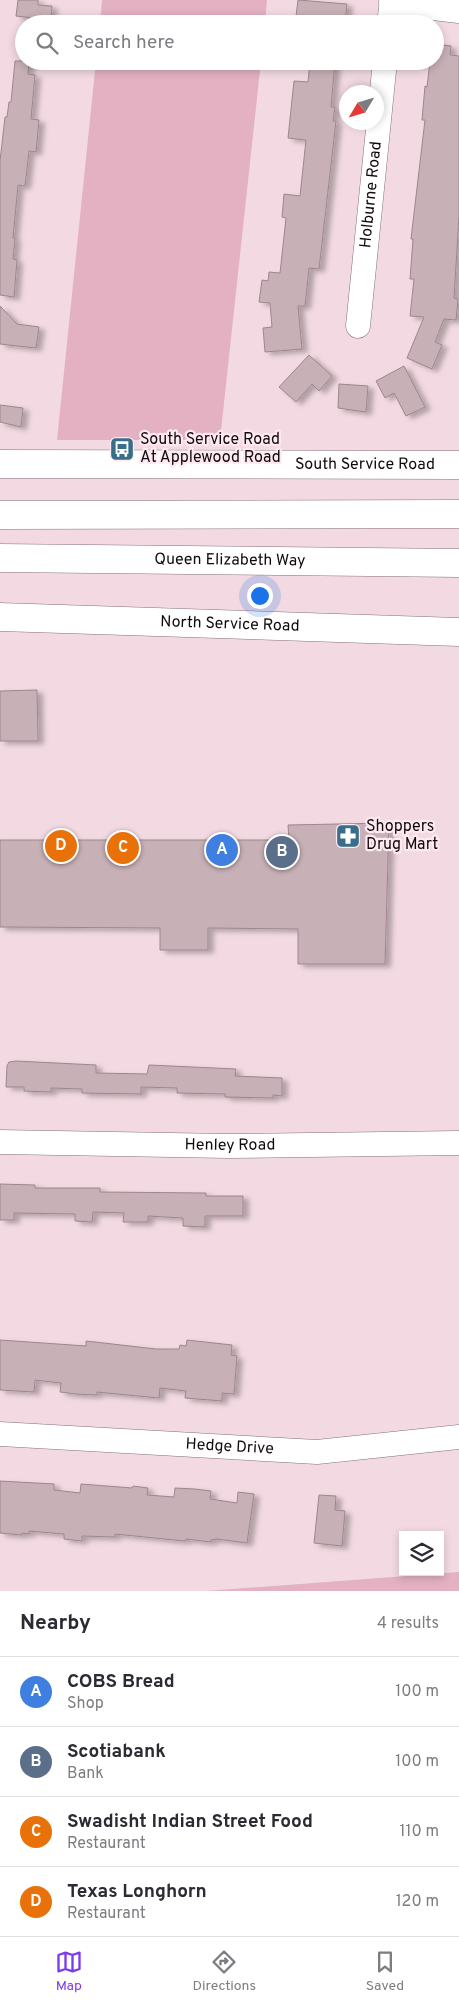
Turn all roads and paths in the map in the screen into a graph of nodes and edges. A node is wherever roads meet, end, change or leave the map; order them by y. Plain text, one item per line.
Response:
1 (391, 9) edge
2 (459, 11) edge
3 (384, 70) edge
4 (358, 326) dead end
5 (0, 464) edge
6 (459, 464) edge
7 (459, 514) edge
8 (0, 515) edge
9 (0, 558) edge
10 (459, 563) edge
11 (0, 617) edge
12 (459, 632) edge
13 (0, 1142) edge
14 (459, 1143) edge
15 (0, 1434) edge
16 (459, 1437) edge

1 - 2 street
3 - 4 street, Holburne Road
5 - 6 main road, South Service Road
7 - 8 main road
9 - 10 main road, Queen Elizabeth Way
11 - 12 main road, North Service Road
13 - 14 street, Henley Road
15 - 16 street, Hedge Drive

